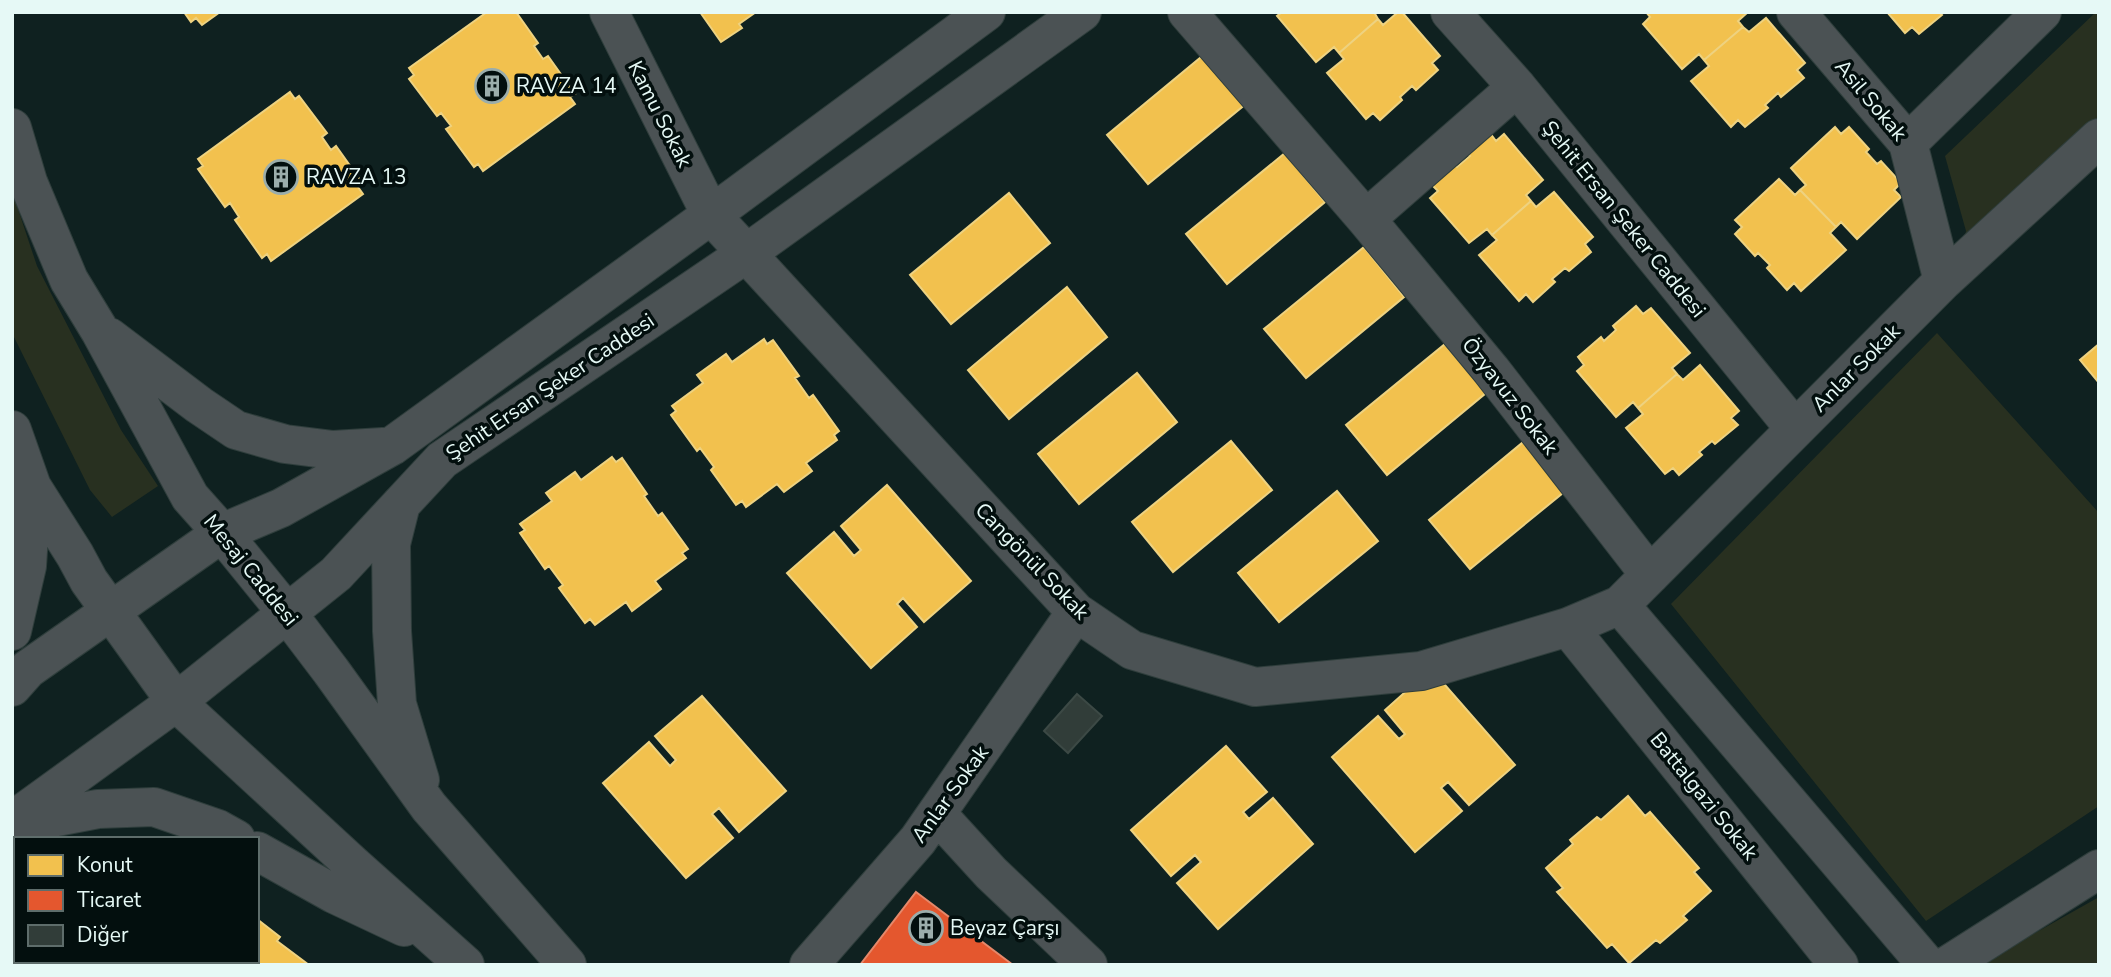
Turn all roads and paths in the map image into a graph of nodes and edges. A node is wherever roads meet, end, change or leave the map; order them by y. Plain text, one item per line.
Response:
1 (609, 12) edge
2 (986, 12) edge
3 (1082, 12) edge
4 (1187, 12) edge
5 (1450, 12) edge
6 (1796, 12) edge
7 (2042, 12) edge
8 (1517, 87) junction
9 (12, 128) edge
10 (2099, 138) edge
11 (1908, 143) junction
12 (711, 215) junction
13 (1366, 219) junction
14 (747, 253) junction
15 (1944, 281) junction
16 (100, 331) junction
17 (1795, 429) junction
18 (12, 430) edge
19 (392, 446) junction
20 (32, 487) junction
21 (401, 504) junction
22 (12, 529) edge
23 (222, 533) junction
24 (1650, 575) junction
25 (1620, 605) junction
26 (111, 610) junction
27 (1076, 612) junction
28 (287, 614) junction
29 (1569, 627) junction
30 (12, 631) edge
31 (12, 687) edge
32 (176, 702) junction
33 (429, 807) junction
34 (937, 814) junction
35 (12, 821) edge
36 (12, 832) edge
37 (232, 837) edge
38 (259, 852) edge
39 (2099, 869) edge
40 (454, 956) edge
41 (567, 965) edge
42 (810, 965) edge
43 (1088, 965) edge
44 (1839, 965) edge
45 (1927, 965) edge
46 (1948, 965) edge

1 - 12 street, Kamu Sokak
2 - 12 street, Şehit Ersan Şeker Caddesi
3 - 14 street, Şehit Ersan Şeker Caddesi
4 - 13 street, Özyavuz Sokak
5 - 8 street, Şehit Ersan Şeker Caddesi
6 - 11 street, Asil Sokak
7 - 11 street
8 - 13 street
8 - 17 street, Şehit Ersan Şeker Caddesi
9 - 16 street, Mesaj Caddesi
10 - 15 street, Anlar Sokak
11 - 15 street, Asil Sokak
12 - 14 street, Cangönül Sokak
12 - 19 street, Şehit Ersan Şeker Caddesi
13 - 24 street, Özyavuz Sokak
14 - 21 street, Şehit Ersan Şeker Caddesi
14 - 27 street, Cangönül Sokak
15 - 17 street, Anlar Sokak
16 - 19 street
16 - 23 street, Mesaj Caddesi
17 - 24 street, Anlar Sokak
18 - 20 street
19 - 23 street, Şehit Ersan Şeker Caddesi
20 - 22 street
20 - 26 street
20 - 30 street
21 - 28 street, Şehit Ersan Şeker Caddesi
21 - 33 street
23 - 26 street, Şehit Ersan Şeker Caddesi
23 - 28 street, Mesaj Caddesi
24 - 25 street, Anlar Sokak
25 - 29 street, Cangönül Sokak
25 - 45 street
26 - 31 street, Şehit Ersan Şeker Caddesi
26 - 32 street
27 - 29 street, Cangönül Sokak
27 - 34 street, Anlar Sokak
28 - 32 street, Şehit Ersan Şeker Caddesi
28 - 33 street, Mesaj Caddesi
29 - 44 street, Battalgazi Sokak
32 - 35 street, Şehit Ersan Şeker Caddesi
32 - 40 street
33 - 41 street, Mesaj Caddesi
34 - 42 street, Anlar Sokak
34 - 43 street
36 - 37 street
38 - 40 street
39 - 46 street

